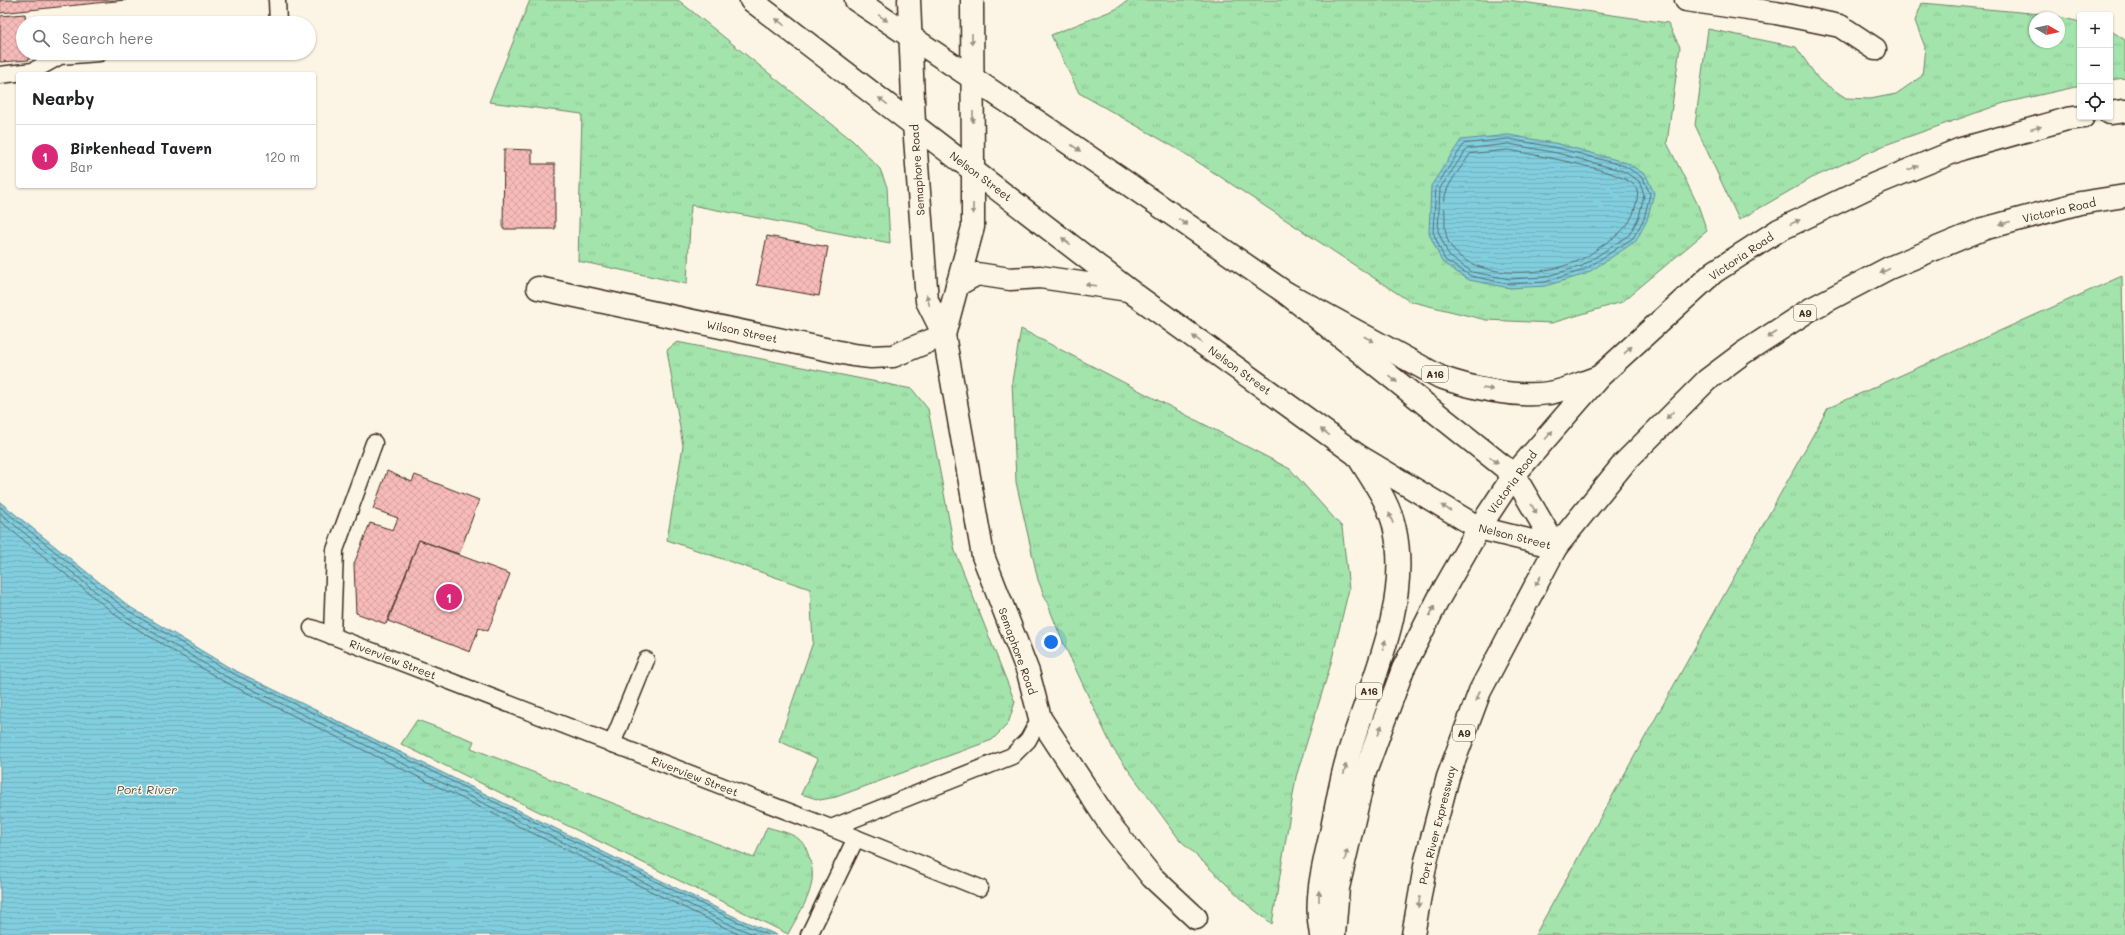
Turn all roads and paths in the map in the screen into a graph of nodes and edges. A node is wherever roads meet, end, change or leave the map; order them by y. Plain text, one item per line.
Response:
1 (277, 0) edge
2 (751, 0) edge
3 (856, 0) edge
4 (909, 0) edge
5 (972, 0) edge
6 (1686, 0) edge
7 (1776, 7) edge
8 (278, 16) edge
9 (910, 36) junction
10 (1875, 49) dead end
11 (53, 60) edge
12 (22, 72) edge
13 (16, 73) edge
14 (0, 74) edge
15 (972, 78) junction
16 (2125, 111) edge
17 (2113, 113) edge
18 (2077, 118) edge
19 (914, 124) junction
20 (973, 170) junction
21 (2125, 196) edge
22 (957, 285) junction
23 (538, 288) dead end
24 (1130, 291) junction
25 (1286, 293) junction
26 (944, 335) junction
27 (1599, 377) junction
28 (374, 443) dead end
29 (1357, 455) junction
30 (1514, 475) junction
31 (1479, 528) junction
32 (1556, 547) junction
33 (312, 628) dead end
34 (332, 636) junction
35 (646, 660) dead end
36 (1040, 718) junction
37 (612, 744) junction
38 (831, 828) junction
39 (856, 838) junction
40 (980, 888) dead end
41 (1196, 918) dead end
42 (809, 935) edge
43 (1320, 935) edge
44 (1334, 935) edge
45 (1413, 935) edge

1 - 8 lane
19 -> 2 main road, Nelson Street
3 -> 9 main road, Nelson Street
4 - 9 main road, Semaphore Road
5 -> 15 main road, Semaphore Road
6 - 7 main road
7 - 10 main road
9 - 15 main road, Nelson Street / A16
9 - 19 main road, Semaphore Road
11 - 12 lane
13 - 14 lane
15 -> 20 main road, Semaphore Road
15 -> 25 main road, Nelson Street / A16
16 - 17 main road
27 -> 18 main road, Victoria Road
19 - 20 main road, Nelson Street / A16
26 -> 19 main road, Semaphore Road
20 -> 22 main road, Semaphore Road
24 -> 20 main road, Nelson Street / A16
21 -> 32 main road, Victoria Road / A9
24 -> 22 main road
22 - 26 main road, Semaphore Road
23 - 26 main road, Wilson Street
29 -> 24 main road, Nelson Street / A16
25 -> 27 main road, A16
25 -> 30 main road, Nelson Street / A16
26 - 36 main road, Semaphore Road
30 -> 27 main road, Victoria Road
28 - 34 lane
31 -> 29 main road, Nelson Street / A16
43 -> 29 main road, A16
30 - 31 main road, Victoria Road
30 -> 32 main road, Nelson Street / A16
31 - 32 main road, Nelson Street / A16
44 -> 31 main road, Victoria Road
32 -> 45 main road, Port River Expressway / A9
33 - 34 lane, Riverview Street
34 - 37 lane, Riverview Street
35 - 37 lane
36 - 38 lane
36 - 41 main road, Semaphore Road
37 - 38 lane, Riverview Street
38 - 39 lane, Riverview Street
39 - 40 lane, Riverview Street
39 - 42 lane

